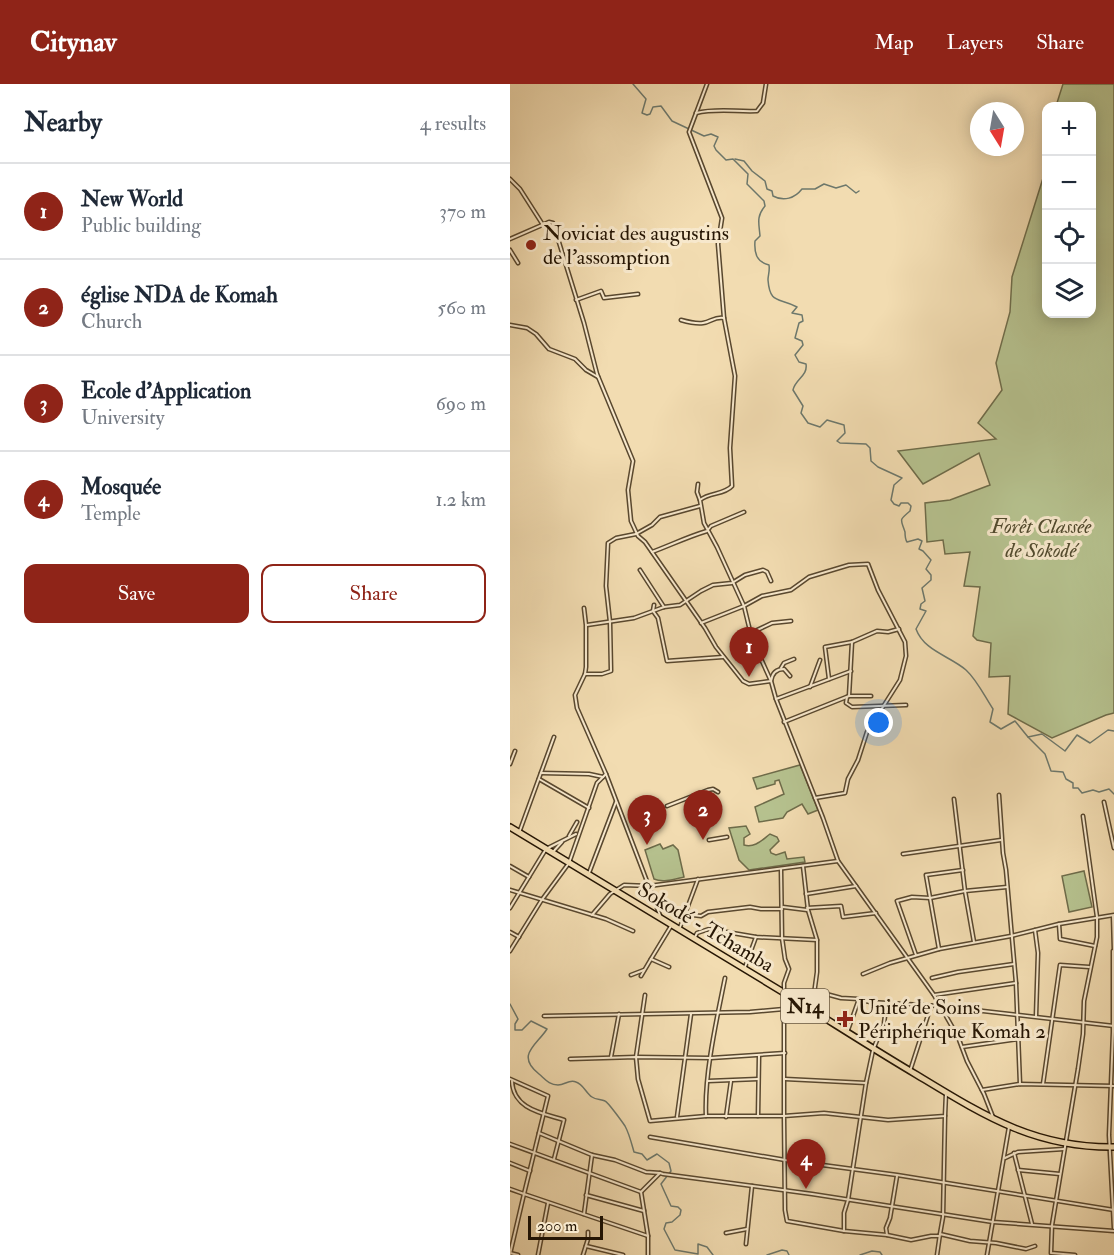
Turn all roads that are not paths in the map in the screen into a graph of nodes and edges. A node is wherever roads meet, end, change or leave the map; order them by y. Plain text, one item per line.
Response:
1 (707, 84) edge
2 (766, 84) edge
3 (696, 113) junction
4 (510, 180) edge
5 (543, 225) junction
6 (510, 239) edge
7 (510, 250) edge
8 (518, 263) dead end
9 (638, 294) dead end
10 (576, 300) junction
11 (724, 318) junction
12 (681, 320) dead end
13 (510, 325) edge
14 (598, 377) junction
15 (698, 484) dead end
16 (700, 500) junction
17 (700, 506) junction
18 (744, 512) dead end
19 (707, 531) junction
20 (636, 534) junction
21 (652, 552) junction
22 (640, 570) dead end
23 (771, 581) dead end
24 (732, 583) junction
25 (686, 602) junction
26 (654, 605) dead end
27 (744, 606) junction
28 (664, 607) junction
29 (584, 608) dead end
30 (653, 611) junction
31 (729, 611) junction
32 (746, 615) junction
33 (791, 621) dead end
34 (610, 622) junction
35 (701, 623) junction
36 (586, 625) junction
37 (899, 629) junction
38 (751, 633) junction
39 (852, 642) junction
40 (723, 657) junction
41 (794, 659) dead end
42 (820, 660) dead end
43 (779, 670) junction
44 (851, 671) junction
45 (585, 674) junction
46 (790, 676) dead end
47 (829, 680) junction
48 (771, 681) junction
49 (810, 687) junction
50 (848, 696) junction
51 (871, 696) dead end
52 (776, 699) junction
53 (906, 705) dead end
54 (883, 707) junction
55 (784, 722) junction
56 (554, 737) dead end
57 (515, 751) dead end
58 (510, 764) edge
59 (541, 773) junction
60 (604, 776) junction
61 (539, 779) junction
62 (718, 792) dead end
63 (699, 793) junction
64 (999, 795) dead end
65 (815, 798) junction
66 (954, 799) dead end
67 (616, 802) junction
68 (1104, 802) dead end
69 (667, 806) dead end
70 (589, 808) junction
71 (708, 810) dead end
72 (1083, 816) dead end
73 (577, 822) dead end
74 (510, 827) edge
75 (573, 830) junction
76 (519, 833) junction
77 (577, 835) junction
78 (568, 837) junction
79 (727, 837) dead end
80 (709, 840) dead end
81 (1002, 840) junction
82 (960, 846) junction
83 (1114, 848) edge
84 (546, 849) junction
85 (552, 853) junction
86 (903, 854) dead end
87 (838, 861) junction
88 (569, 863) junction
89 (510, 866) edge
90 (803, 866) junction
91 (781, 869) junction
92 (963, 870) junction
93 (588, 875) junction
94 (529, 877) junction
95 (698, 879) junction
96 (649, 886) junction
97 (856, 886) junction
98 (1006, 887) junction
99 (510, 890) edge
100 (614, 891) junction
101 (965, 891) junction
102 (519, 893) junction
103 (806, 894) junction
104 (930, 897) junction
105 (541, 901) junction
106 (510, 908) edge
107 (783, 908) junction
108 (807, 909) junction
109 (876, 913) junction
110 (684, 914) junction
111 (592, 915) junction
112 (1114, 915) edge
113 (1097, 917) junction
114 (662, 920) junction
115 (1059, 924) junction
116 (671, 926) junction
117 (1035, 928) junction
118 (633, 931) dead end
119 (679, 931) junction
120 (510, 932) edge
121 (1011, 936) junction
122 (756, 937) junction
123 (519, 938) junction
124 (782, 938) junction
125 (694, 939) junction
126 (817, 940) junction
127 (974, 942) junction
128 (1095, 946) junction
129 (939, 950) junction
130 (510, 951) edge
131 (1113, 951) edge
132 (917, 955) junction
133 (908, 958) junction
134 (651, 959) junction
135 (1014, 964) junction
136 (669, 967) dead end
137 (745, 967) dead end
138 (1089, 968) junction
139 (644, 970) junction
140 (863, 974) dead end
141 (631, 975) dead end
142 (641, 976) dead end
143 (725, 978) dead end
144 (932, 978) dead end
145 (1016, 983) junction
146 (815, 991) junction
147 (785, 994) junction
148 (645, 995) dead end
149 (934, 995) junction
150 (859, 999) junction
151 (886, 1002) junction
152 (931, 1006) junction
153 (939, 1006) junction
154 (784, 1009) junction
155 (812, 1010) junction
156 (718, 1013) junction
157 (619, 1014) junction
158 (691, 1014) junction
159 (1018, 1014) junction
160 (643, 1015) junction
161 (544, 1016) dead end
162 (1035, 1016) junction
163 (1052, 1018) junction
164 (1082, 1024) junction
165 (1113, 1026) edge
166 (847, 1033) junction
167 (1018, 1040) junction
168 (962, 1047) junction
169 (873, 1050) junction
170 (785, 1053) junction
171 (759, 1055) junction
172 (611, 1057) junction
173 (636, 1057) junction
174 (684, 1058) junction
175 (711, 1058) junction
176 (570, 1059) dead end
177 (910, 1071) junction
178 (758, 1079) junction
179 (785, 1079) junction
180 (511, 1080) edge
181 (731, 1080) junction
182 (708, 1081) junction
183 (866, 1083) junction
184 (1020, 1084) junction
185 (1043, 1084) junction
186 (1074, 1085) junction
187 (1112, 1086) edge
188 (982, 1090) junction
189 (946, 1093) junction
190 (544, 1113) junction
191 (706, 1116) junction
192 (758, 1116) junction
193 (784, 1116) junction
194 (945, 1116) junction
195 (726, 1117) junction
196 (677, 1118) junction
197 (860, 1118) junction
198 (994, 1119) junction
199 (1009, 1127) junction
200 (539, 1133) junction
201 (650, 1137) dead end
202 (559, 1140) junction
203 (510, 1144) edge
204 (1065, 1147) junction
205 (1112, 1147) edge
206 (1014, 1153) junction
207 (534, 1154) junction
208 (592, 1155) junction
209 (554, 1159) junction
210 (1004, 1159) junction
211 (785, 1160) junction
212 (510, 1163) edge
213 (851, 1169) junction
214 (1018, 1170) junction
215 (530, 1171) junction
216 (591, 1174) junction
217 (662, 1174) junction
218 (1060, 1174) junction
219 (897, 1175) junction
220 (943, 1183) junction
221 (1113, 1184) edge
222 (752, 1186) junction
223 (510, 1189) edge
224 (785, 1191) junction
225 (642, 1192) junction
226 (999, 1192) junction
227 (524, 1194) junction
228 (586, 1194) junction
229 (1024, 1196) junction
230 (848, 1200) junction
231 (1055, 1201) junction
232 (548, 1203) junction
233 (892, 1206) junction
234 (1114, 1210) edge
235 (644, 1211) junction
236 (942, 1214) junction
237 (584, 1215) junction
238 (993, 1222) junction
239 (1032, 1224) junction
240 (1052, 1225) junction
241 (747, 1229) junction
242 (1114, 1229) edge
243 (844, 1231) junction
244 (588, 1232) dead end
245 (510, 1233) edge
246 (726, 1233) dead end
247 (514, 1235) junction
248 (887, 1235) junction
249 (939, 1235) junction
250 (648, 1236) junction
251 (990, 1242) junction
252 (746, 1244) dead end
253 (586, 1246) junction
254 (1035, 1246) dead end
255 (510, 1254) edge
256 (518, 1255) edge
257 (538, 1255) edge
258 (583, 1255) edge
259 (622, 1255) edge
260 (648, 1255) edge
261 (937, 1255) edge
262 (987, 1255) edge
263 (1075, 1255) edge

1 - 3 street
2 - 3 street
3 - 11 street
4 - 5 street
5 - 6 street
5 - 10 street
7 - 8 street
9 - 10 street
10 - 14 street
11 - 12 street
11 - 16 street
13 - 14 street
14 - 20 street
15 - 16 street
16 - 17 street
17 - 19 street
17 - 20 street
18 - 19 street
19 - 21 street
19 - 24 street
20 - 21 street
20 - 34 street
21 - 25 street
22 - 28 street
23 - 24 street
24 - 25 street
24 - 27 street
25 - 28 street
25 - 35 street
26 - 30 street
27 - 31 street
27 - 32 street
27 - 37 street
28 - 30 street
29 - 36 street
30 - 34 street
30 - 40 street
31 - 32 street
31 - 35 street
32 - 38 street
33 - 38 street
34 - 36 street
34 - 45 street
35 - 40 street
36 - 45 street
37 - 39 street
37 - 54 street
38 - 48 street
39 - 44 street
39 - 47 street
40 - 48 street
41 - 43 street
42 - 49 street
43 - 46 street
43 - 48 street
44 - 47 street
44 - 50 street
45 - 60 street
47 - 49 street
48 - 52 street
49 - 52 street
50 - 51 street
50 - 54 street
50 - 55 street
52 - 55 street
53 - 54 street
54 - 65 street
55 - 65 street
56 - 59 street
57 - 58 street
59 - 60 street
59 - 61 street
60 - 67 street
60 - 70 street
61 - 70 street
61 - 76 street
62 - 63 street
63 - 69 street
63 - 71 street
64 - 81 street
65 - 87 street
66 - 82 street
67 - 93 street
67 - 96 street
68 - 83 street
70 - 77 street
72 - 113 street
73 - 75 street
74 - 76 main road, Sokodé - Tchamba / N14
75 - 77 street
75 - 78 street
76 - 84 main road, Sokodé - Tchamba / N14
77 - 78 street
77 - 88 street
78 - 84 street
78 - 85 street
79 - 80 street
81 - 82 street
81 - 98 street
82 - 86 street
82 - 92 street
84 - 85 main road, Sokodé - Tchamba / N14
84 - 94 street
85 - 88 main road, Sokodé - Tchamba / N14
87 - 90 street
87 - 97 street
88 - 93 main road, Sokodé - Tchamba / N14
88 - 105 street
89 - 94 street
90 - 91 street
90 - 103 street
91 - 95 street
91 - 107 street
92 - 101 street
92 - 104 street
93 - 100 main road, Sokodé - Tchamba / N14
94 - 102 street
95 - 96 street
95 - 110 street
96 - 100 street
96 - 114 street
97 - 103 street
97 - 109 street
98 - 101 street
98 - 121 street
99 - 102 street
100 - 111 street
100 - 114 main road, Sokodé - Tchamba / N14
101 - 104 street
101 - 127 street
102 - 105 street
102 - 106 street
103 - 108 street
104 - 129 street
104 - 132 street
105 - 111 street
105 - 123 street
107 - 108 street
107 - 110 street
107 - 124 street
108 - 109 street
108 - 126 street
109 - 133 street
110 - 119 street
111 - 118 street
112 - 113 street
112 - 131 street
113 - 115 street
113 - 128 street
114 - 116 main road, Sokodé - Tchamba / N14
115 - 117 street
115 - 128 street
116 - 119 main road, Sokodé - Tchamba / N14
116 - 134 street
117 - 121 street
117 - 162 street
119 - 125 main road, Sokodé - Tchamba / N14
120 - 123 street
121 - 127 street
121 - 135 street
122 - 124 street
122 - 125 street
122 - 137 street
123 - 130 street
124 - 126 street
124 - 147 street
125 - 147 main road, Sokodé - Tchamba / N14
126 - 146 street
127 - 129 street
128 - 138 street
129 - 132 street
131 - 165 street
132 - 133 street
133 - 140 street
133 - 149 street
134 - 136 street
134 - 139 street
135 - 144 street
135 - 145 street
138 - 163 street
138 - 164 street
139 - 141 street
139 - 142 street
143 - 156 street
145 - 149 street
145 - 159 street
146 - 150 street
146 - 155 street
147 - 154 street
147 - 155 main road, Sokodé - Tchamba / N14
148 - 160 street
149 - 153 street
150 - 151 street
150 - 166 street
151 - 152 street
151 - 169 street
152 - 153 street
152 - 177 street
153 - 159 street
153 - 168 street
154 - 156 street
154 - 170 street
155 - 166 main road, Sokodé - Tchamba / N14
156 - 158 street
156 - 175 street
157 - 160 street
157 - 161 street
157 - 172 street
158 - 160 street
158 - 174 street
159 - 162 street
159 - 167 street
160 - 173 street
162 - 163 street
163 - 164 street
163 - 185 street
164 - 165 street
164 - 186 street
165 - 187 street
166 - 169 main road, Sokodé - Tchamba / N14
167 - 168 street
167 - 184 street
168 - 188 street
169 - 177 main road, Sokodé - Tchamba / N14
169 - 183 street
170 - 171 street
170 - 179 street
171 - 175 street
171 - 178 street
172 - 173 street
172 - 176 street
173 - 174 street
173 - 196 street
174 - 175 street
174 - 196 street
175 - 182 street
177 - 189 main road, Sokodé - Tchamba / N14
178 - 181 street
178 - 192 street
179 - 183 street
179 - 193 street
180 - 190 street
180 - 190 street
181 - 182 street
181 - 195 street
182 - 191 street
183 - 197 street
184 - 185 street
184 - 188 street
185 - 186 street
186 - 187 street
186 - 204 street
187 - 205 street
188 - 198 street
189 - 194 street
189 - 198 main road, Sokodé - Tchamba / N14
190 - 200 street
190 - 202 street
191 - 195 street
191 - 196 street
192 - 193 street
192 - 195 street
193 - 197 street
193 - 211 street
194 - 197 street
194 - 220 street
197 - 213 street
198 - 199 main road, Sokodé - Tchamba / N14
199 - 204 main road, Sokodé - Tchamba / N14
199 - 210 street
200 - 202 street
200 - 207 street
201 - 211 street
202 - 208 street
202 - 209 street
203 - 207 street
204 - 205 main road, Sokodé - Tchamba / N14
204 - 206 street
204 - 218 street
205 - 221 street
206 - 210 street
206 - 214 street
207 - 209 street
207 - 215 street
208 - 216 street
208 - 217 street
209 - 216 street
210 - 226 street
211 - 213 street
211 - 224 street
212 - 215 street
213 - 219 street
213 - 230 street
214 - 218 street
214 - 229 street
215 - 227 street
216 - 225 street
216 - 228 street
217 - 222 street
217 - 225 street
218 - 231 street
219 - 220 street
219 - 233 street
220 - 226 street
220 - 236 street
221 - 234 street
222 - 224 street
222 - 241 street
223 - 227 street
224 - 230 street
224 - 243 street
225 - 235 street
226 - 229 street
226 - 238 street
227 - 232 street
227 - 247 street
228 - 235 street
228 - 237 street
229 - 231 street
229 - 239 street
230 - 233 street
230 - 243 street
231 - 234 street
231 - 240 street
232 - 237 street
232 - 257 street
233 - 236 street
233 - 248 street
234 - 242 street
235 - 250 street
236 - 238 street
236 - 249 street
237 - 250 street
238 - 239 street
238 - 251 street
239 - 240 street
240 - 242 street
240 - 263 street
241 - 246 street
241 - 252 street
243 - 248 street
244 - 253 street
245 - 247 street
247 - 255 street
248 - 249 street
249 - 251 street
249 - 261 street
250 - 260 street
251 - 254 street
251 - 262 street
253 - 258 street
253 - 259 street
255 - 256 street

